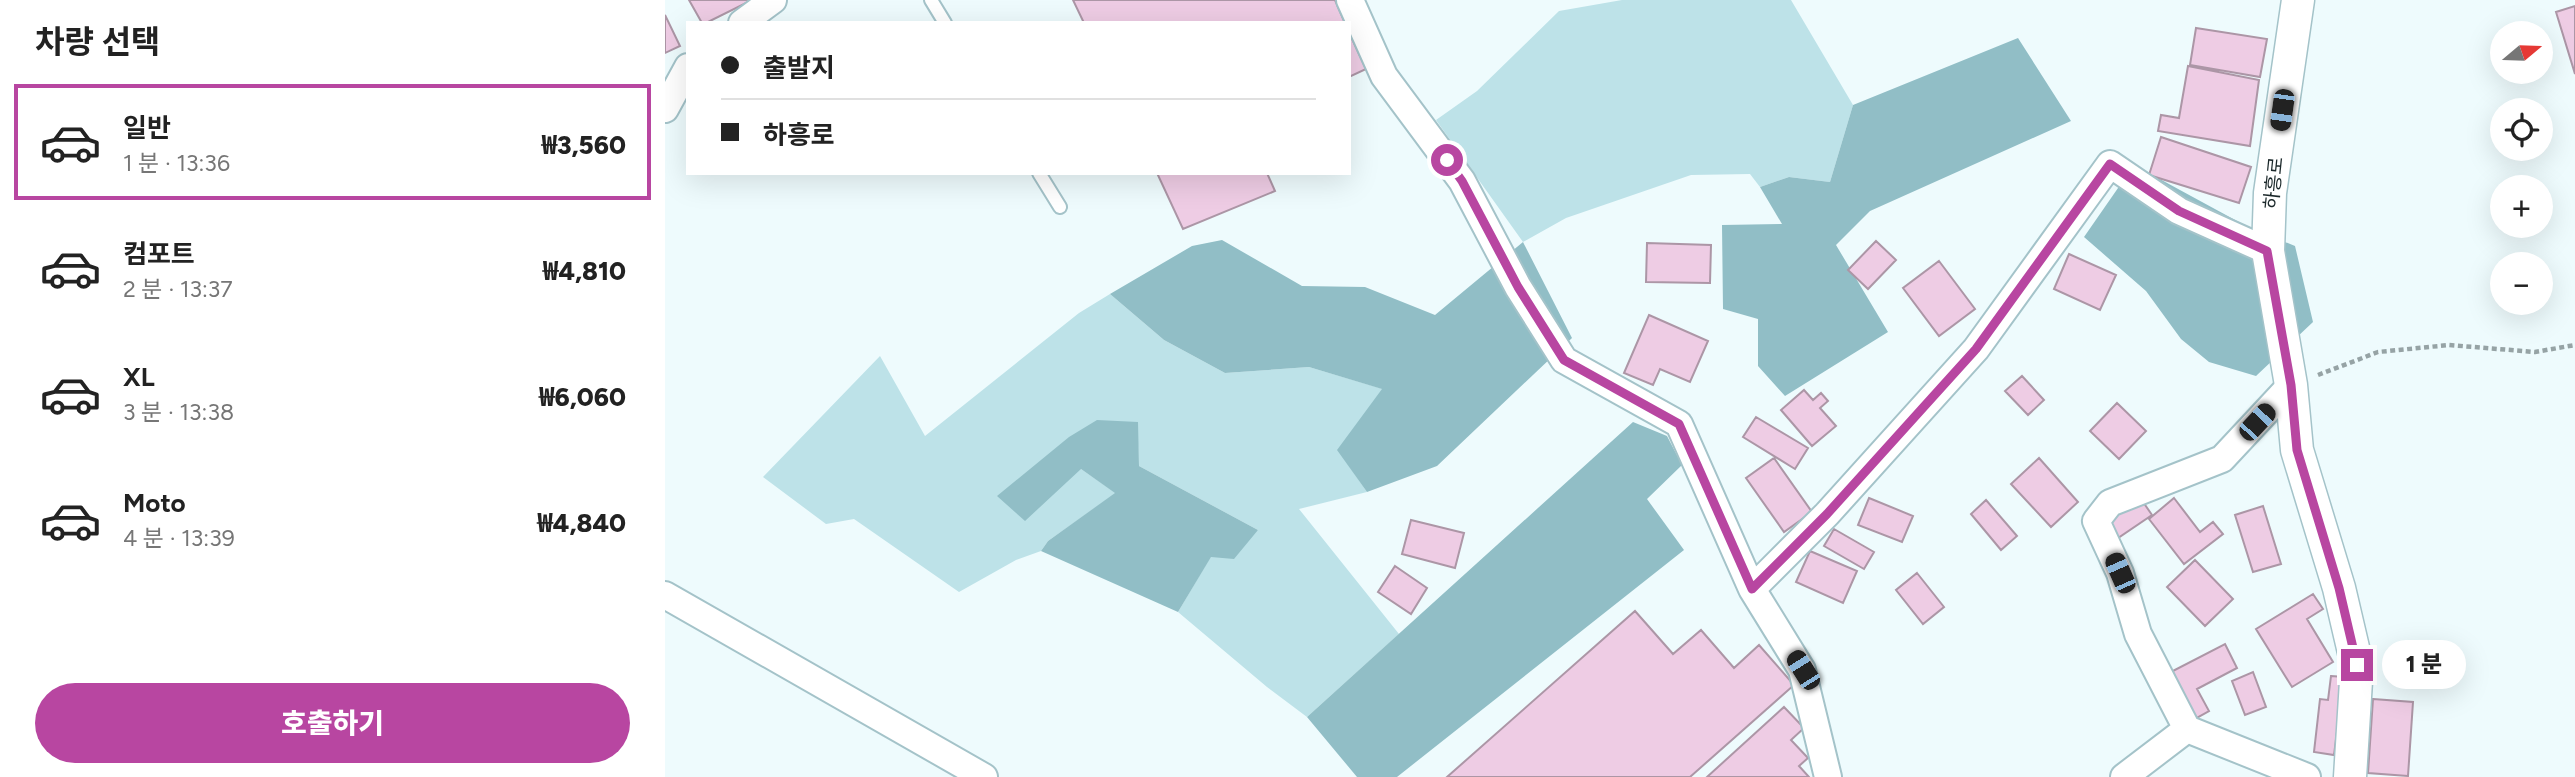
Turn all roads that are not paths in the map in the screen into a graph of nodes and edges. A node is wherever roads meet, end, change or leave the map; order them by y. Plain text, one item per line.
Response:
1 (772, 0) edge
2 (931, 0) edge
3 (1350, 0) edge
4 (2298, 0) edge
5 (745, 21) edge
6 (945, 21) edge
7 (686, 70) edge
8 (665, 109) edge
9 (1040, 175) edge
10 (1060, 207) dead end
11 (2267, 251) junction
12 (2291, 385) junction
13 (1752, 589) junction
14 (665, 595) edge
15 (2187, 729) junction
16 (983, 777) edge
17 (1828, 777) edge
18 (2124, 777) edge
19 (2307, 777) edge
20 (2350, 777) edge

1 - 5 street
2 - 6 lane
3 - 13 street
4 - 11 street, 하흥로
7 - 8 street
9 - 10 lane
11 - 12 street, 하흥로
11 - 13 street
12 - 15 street
12 - 20 street, 하흥로
13 - 17 street
14 - 16 street
15 - 18 street
15 - 19 street

